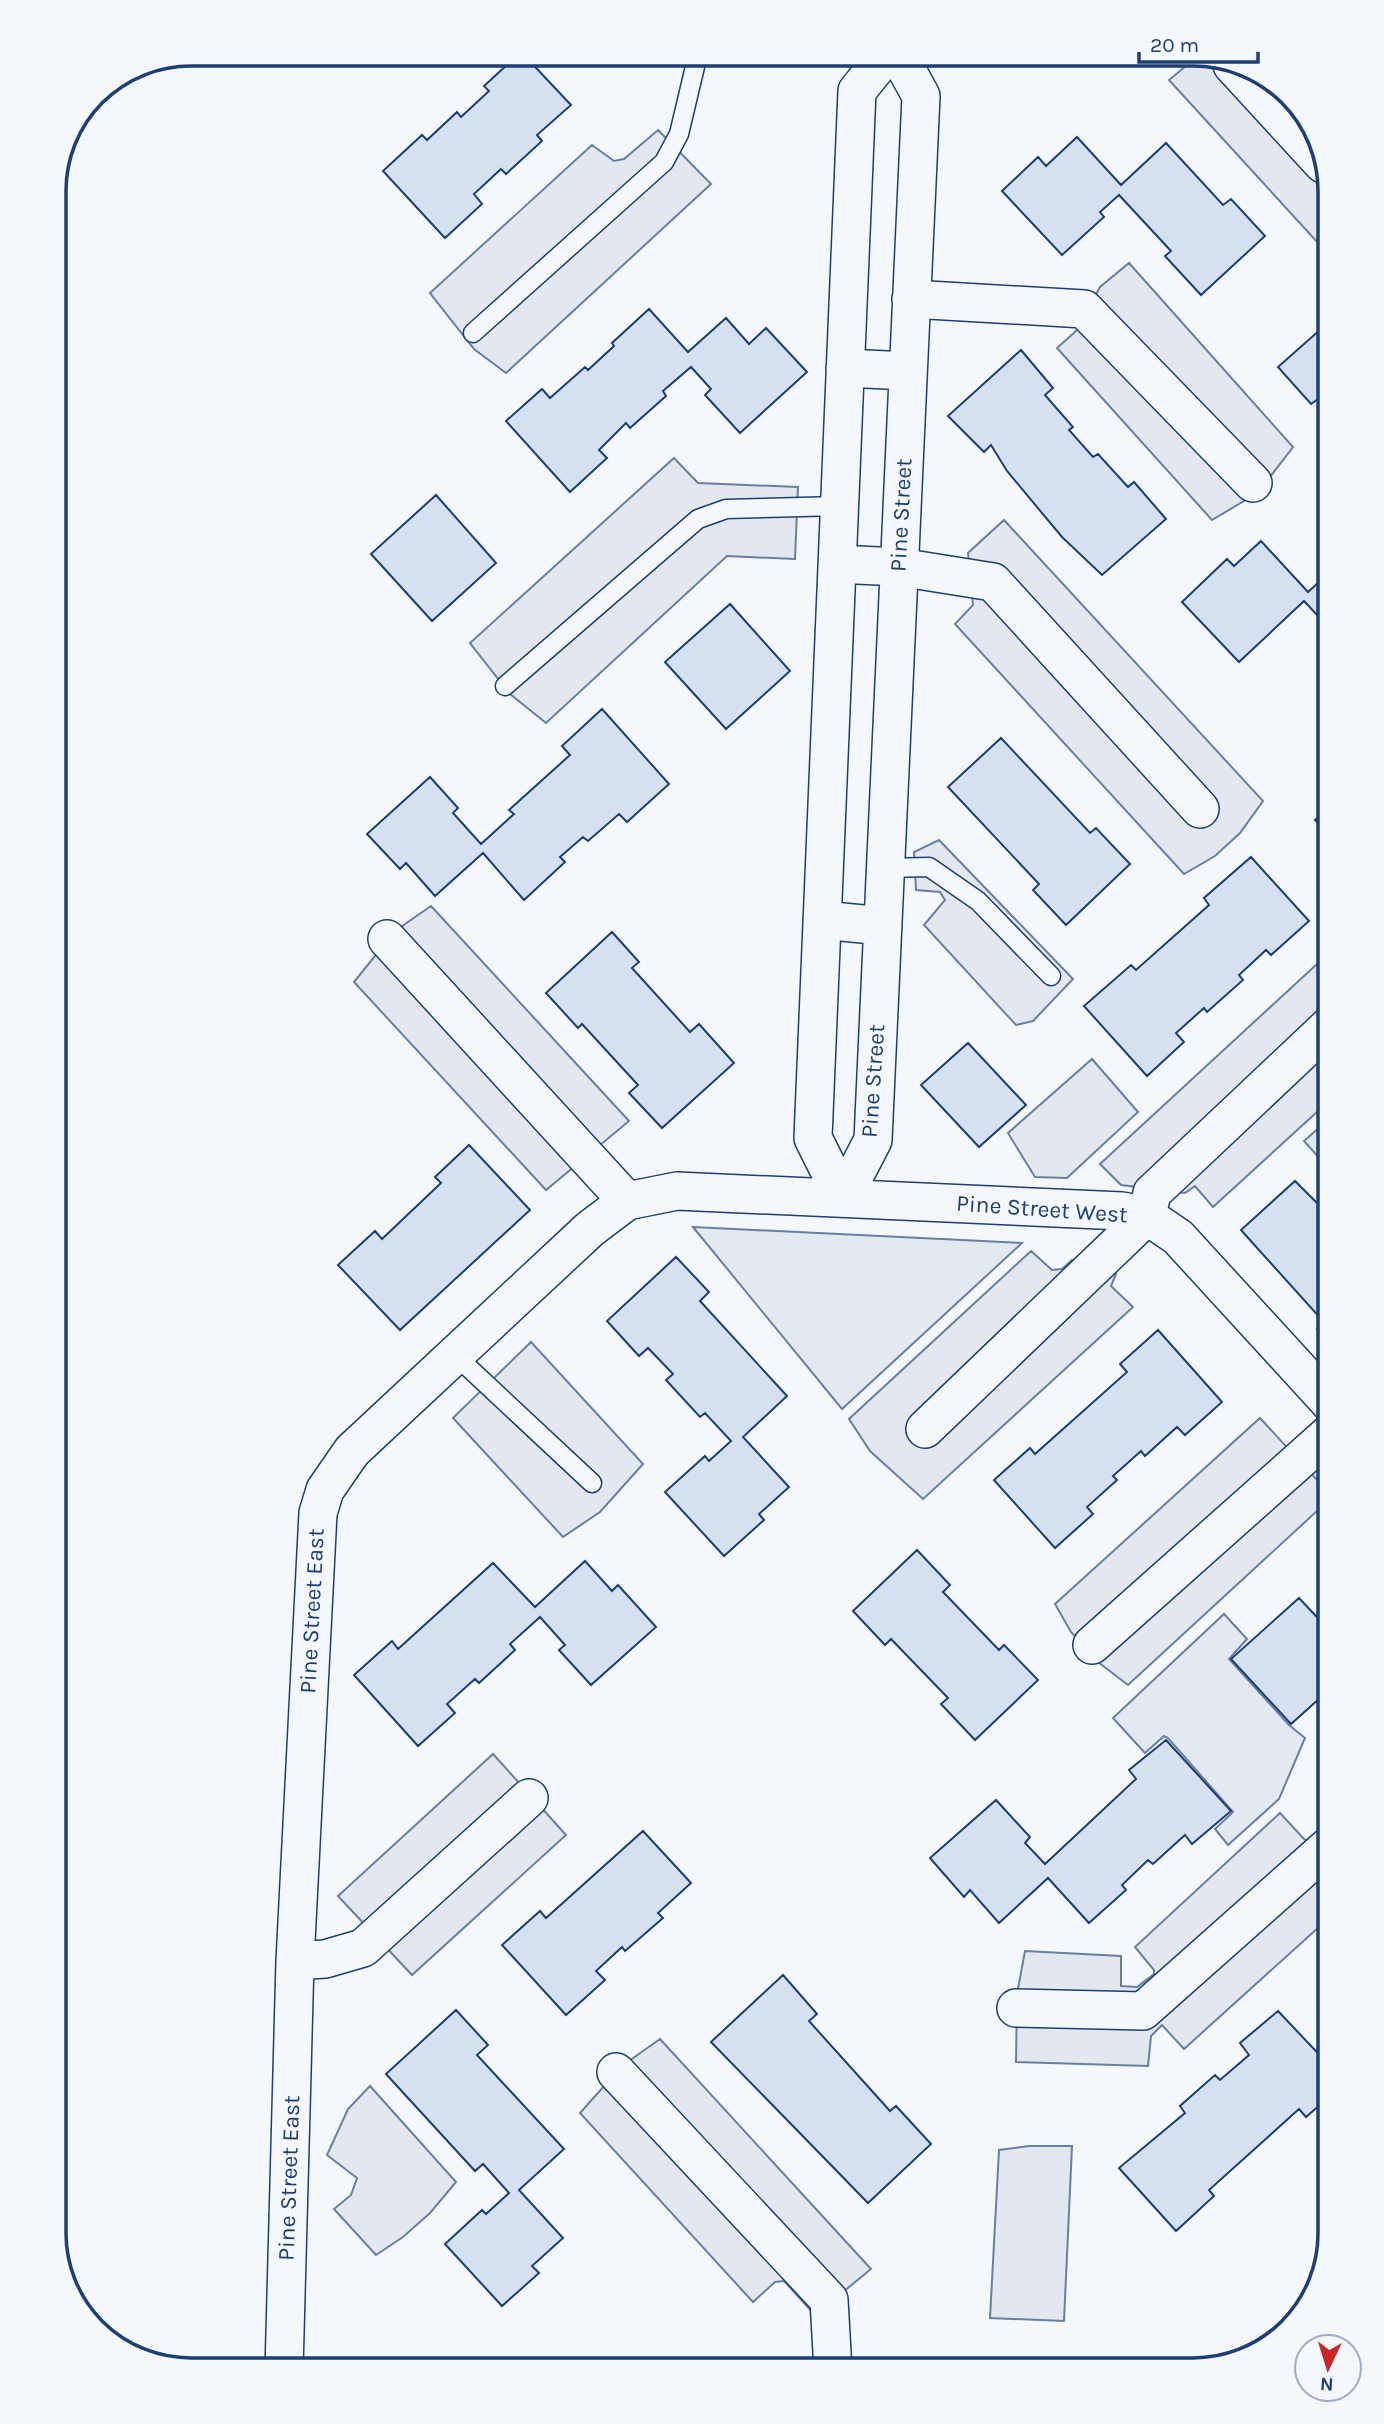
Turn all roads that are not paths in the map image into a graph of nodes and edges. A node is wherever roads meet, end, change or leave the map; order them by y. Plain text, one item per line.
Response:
1 (695, 66) edge
2 (877, 67) edge
3 (905, 67) edge
4 (1243, 77) edge
5 (1311, 151) edge
6 (912, 299) junction
7 (473, 333) dead end
8 (845, 368) junction
9 (908, 370) junction
10 (1253, 483) dead end
11 (839, 506) junction
12 (837, 564) junction
13 (899, 566) junction
14 (505, 686) dead end
15 (1200, 809) dead end
16 (885, 868) junction
17 (822, 920) junction
18 (883, 926) junction
19 (387, 939) dead end
20 (1051, 976) dead end
21 (1318, 1036) edge
22 (843, 1198) junction
23 (627, 1201) junction
24 (1147, 1216) junction
25 (456, 1355) junction
26 (1318, 1390) edge
27 (925, 1429) dead end
28 (1318, 1444) edge
29 (592, 1483) dead end
30 (1092, 1645) dead end
31 (528, 1798) dead end
32 (1318, 1856) edge
33 (295, 1961) junction
34 (1016, 2008) dead end
35 (616, 2072) dead end
36 (284, 2357) edge
37 (832, 2358) edge

1 - 7 lane
2 - 8 street
3 - 6 street, Pine Street
4 - 5 street
6 - 9 street, Pine Street
6 - 10 street
8 - 9 street
8 - 11 street
9 - 13 street, Pine Street
11 - 12 street
11 - 14 lane
12 - 13 street
12 - 17 street
13 - 15 street
13 - 16 street, Pine Street
16 - 18 street, Pine Street
16 - 20 lane
17 - 18 street
17 - 22 street
18 - 22 street, Pine Street
19 - 23 street
21 - 24 street
22 - 23 street, Pine Street East
22 - 24 street, Pine Street West
23 - 25 street, Pine Street East
24 - 26 street, Pine Street West
24 - 27 street
25 - 29 lane
25 - 33 street, Pine Street East
28 - 30 street
31 - 33 street
32 - 34 street
33 - 36 street, Pine Street East
35 - 37 street

